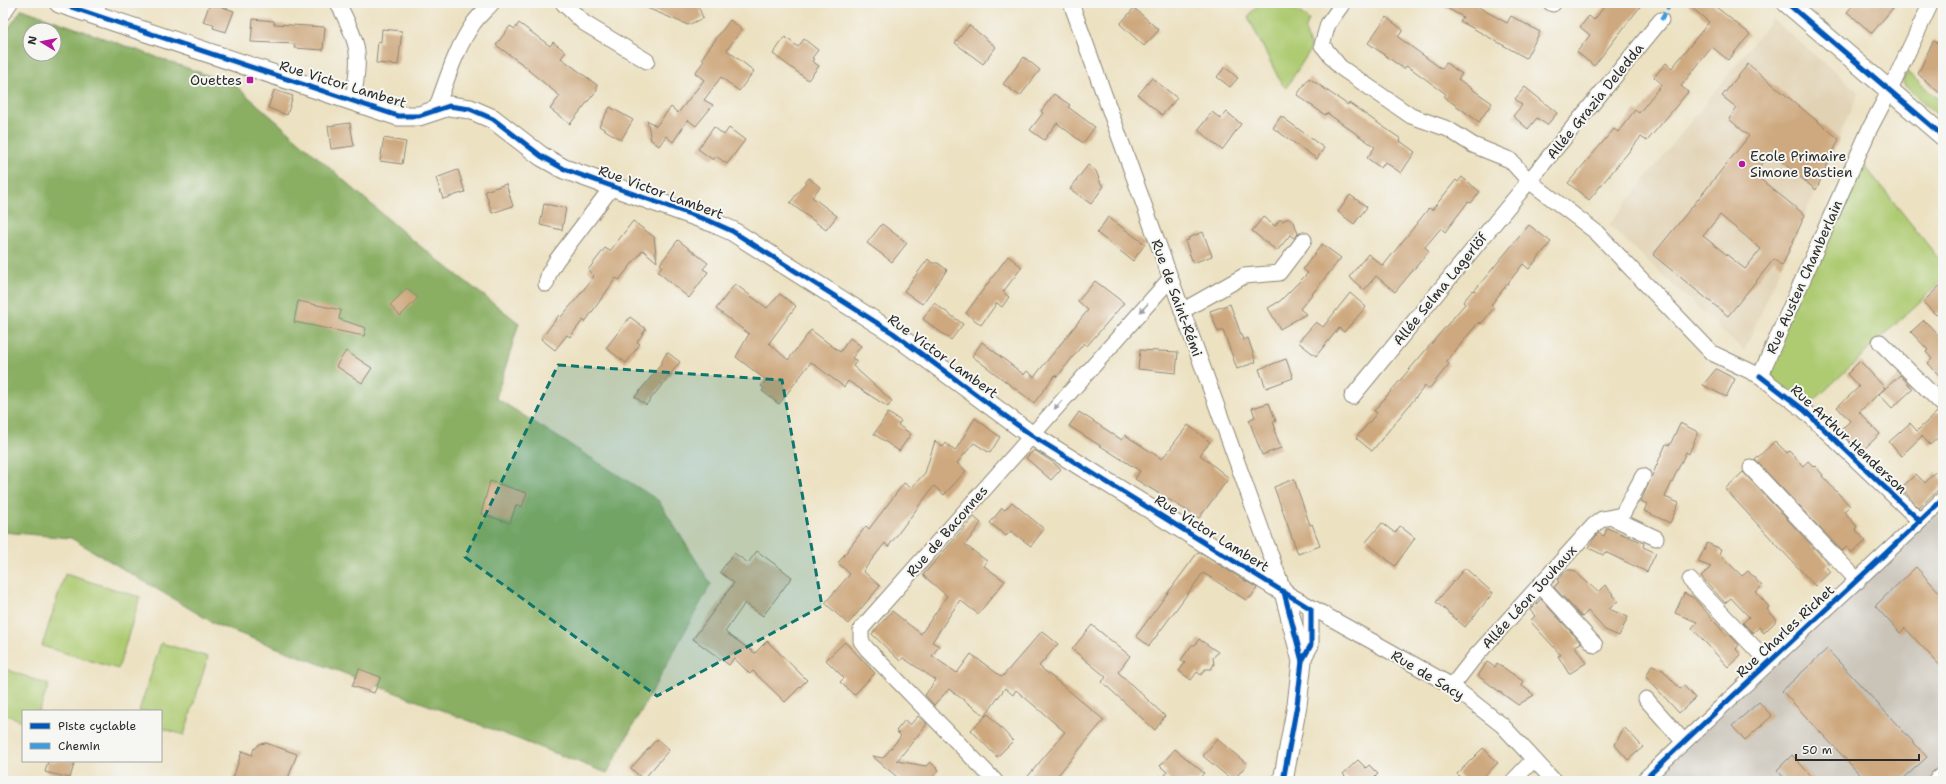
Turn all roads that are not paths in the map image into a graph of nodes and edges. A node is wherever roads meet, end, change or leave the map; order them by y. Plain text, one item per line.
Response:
1 (10, 3) edge
2 (59, 3) edge
3 (338, 3) edge
4 (492, 3) edge
5 (563, 3) edge
6 (1071, 3) edge
7 (1343, 3) edge
8 (1787, 3) edge
9 (1931, 3) edge
10 (94, 9) edge
11 (3, 13) edge
12 (1662, 20) dead end
13 (647, 61) dead end
14 (1890, 90) junction
15 (353, 101) junction
16 (436, 110) junction
17 (1943, 136) edge
18 (1529, 181) junction
19 (612, 187) junction
20 (1304, 240) dead end
21 (1170, 279) junction
22 (546, 284) dead end
23 (1182, 311) junction
24 (1880, 342) dead end
25 (1760, 376) junction
26 (1352, 397) dead end
27 (1943, 405) edge
28 (1031, 435) junction
29 (1751, 468) dead end
30 (1643, 476) dead end
31 (1943, 499) edge
32 (1613, 518) junction
33 (1920, 521) junction
34 (1656, 538) dead end
35 (1690, 580) dead end
36 (1858, 581) junction
37 (1540, 585) junction
38 (1284, 592) junction
39 (1311, 609) junction
40 (1595, 645) dead end
41 (1302, 662) junction
42 (1768, 662) junction
43 (1452, 686) junction
44 (1646, 699) dead end
45 (1684, 742) junction
46 (1533, 760) junction
47 (1943, 774) edge
48 (995, 781) edge
49 (1283, 781) edge
50 (1513, 781) edge
51 (1554, 781) edge
52 (1644, 781) edge
53 (1935, 781) edge

1 - 11 street
2 - 10 street, Rue Victor Lambert
3 - 15 street
4 - 16 street
5 - 13 street
6 - 21 street, Rue de Saint-Rémi
7 - 18 street, Rue Arthur Henderson
8 - 14 street
9 - 14 street, Rue Austen Chamberlain
10 - 15 street, Rue Victor Lambert
12 - 18 street, Allée Grazia Deledda
14 - 17 street
14 - 25 street, Rue Austen Chamberlain
15 - 16 street, Rue Victor Lambert
16 - 19 street, Rue Victor Lambert
18 - 25 street, Rue Arthur Henderson
18 - 26 street, Allée Selma Lagerlöf
19 - 22 street
19 - 28 street, Rue Victor Lambert
20 - 23 street
21 - 23 street, Rue de Saint-Rémi
21 -> 28 street, Rue de Baconnes
23 - 38 street, Rue de Saint-Rémi
24 - 27 street
25 - 33 street, Rue Arthur Henderson
28 - 38 street, Rue Victor Lambert
28 - 48 street, Rue de Baconnes
29 - 36 street
30 - 32 street, Allée Léon Jouhaux
31 - 33 street, Rue Charles Richet
32 - 34 street
32 - 37 street, Allée Léon Jouhaux
33 - 36 street, Rue Charles Richet
35 - 42 street
36 - 42 street, Rue Charles Richet
37 - 40 street
37 - 43 street, Allée Léon Jouhaux
38 - 39 street, Rue de Sacy
38 - 41 street
39 - 41 street
39 - 43 street, Rue de Sacy
41 - 49 street
42 - 45 street, Rue Charles Richet
43 - 46 street, Rue de Sacy
44 - 45 street
45 - 52 street, Rue Charles Richet
46 - 50 street
46 - 51 street, Rue de Sacy
47 - 53 street

